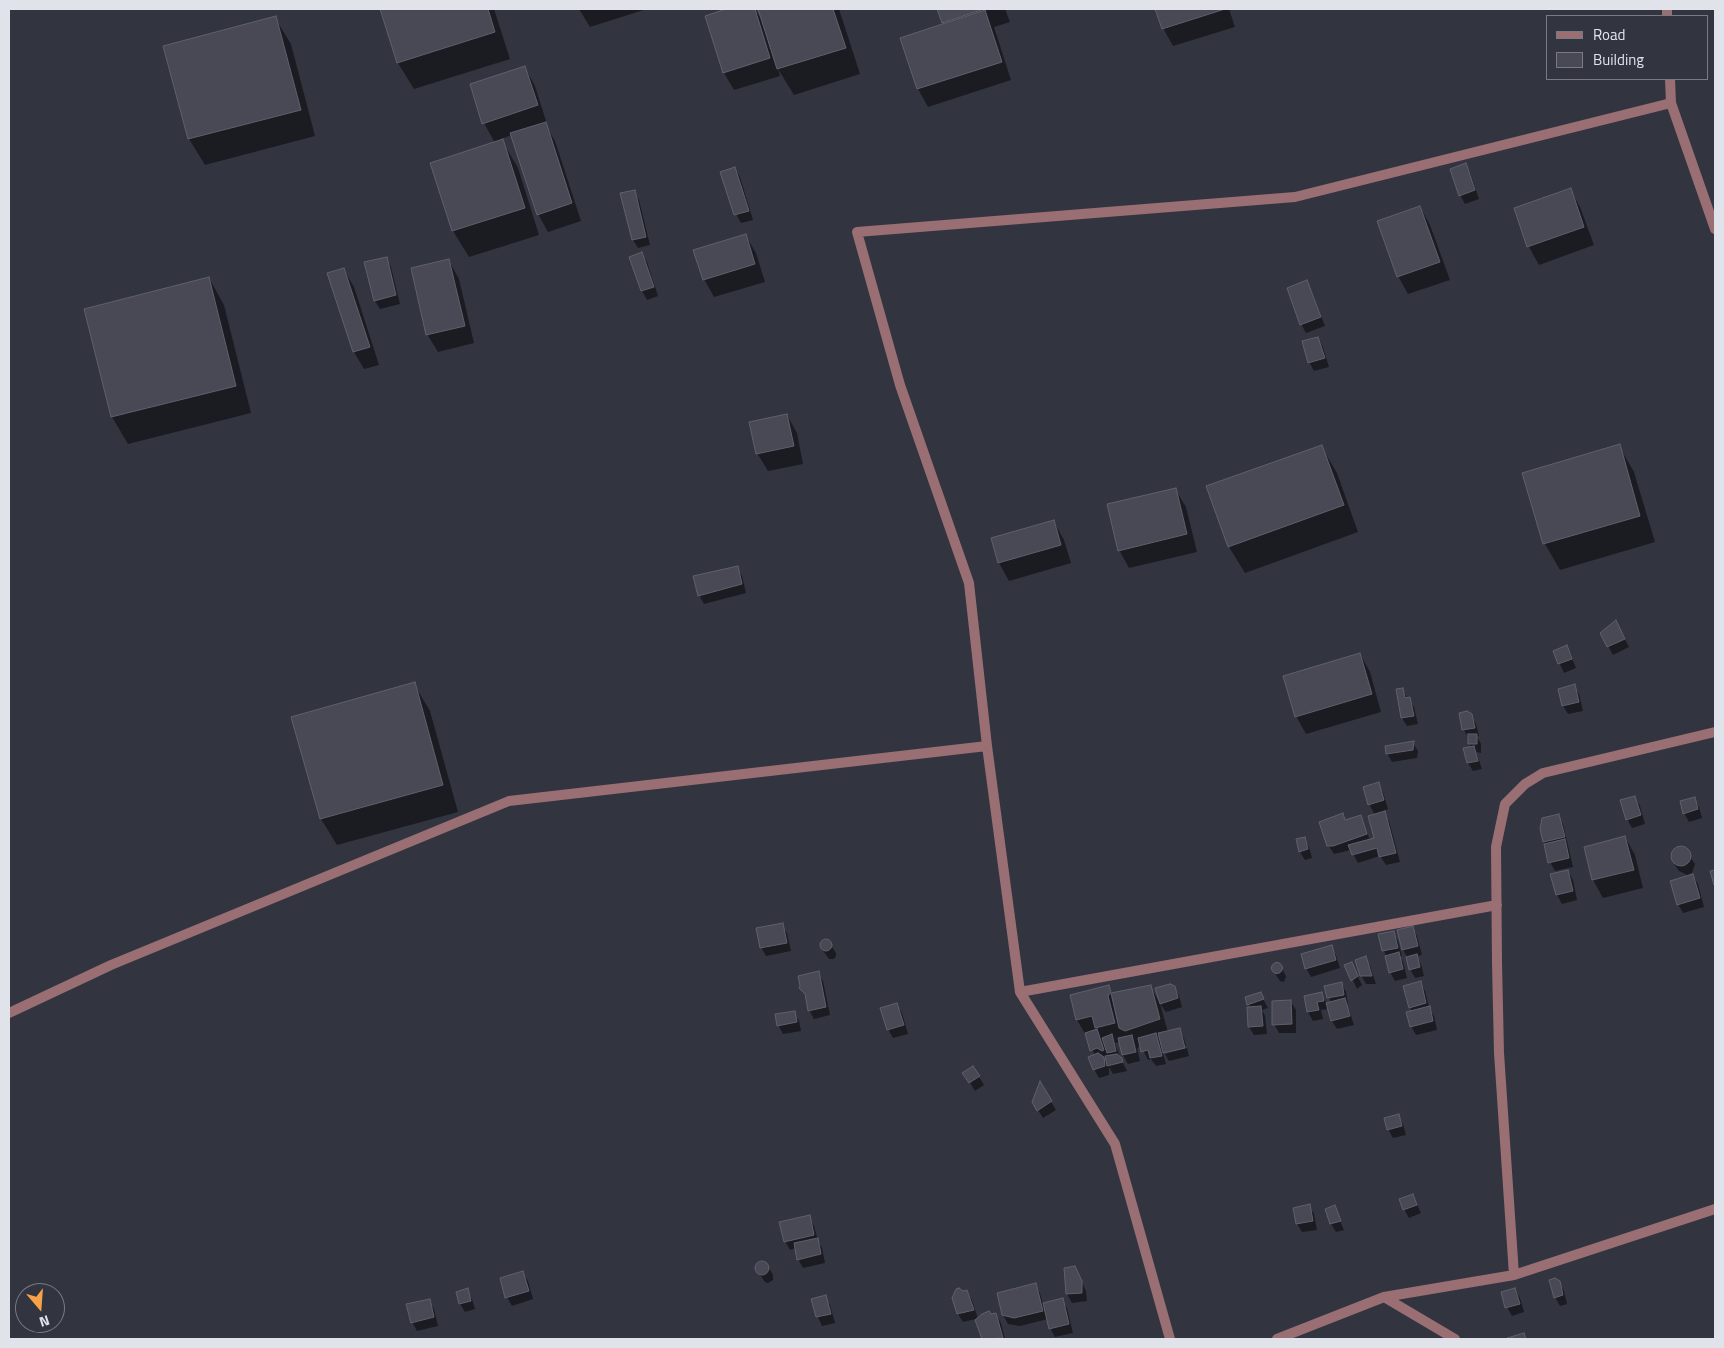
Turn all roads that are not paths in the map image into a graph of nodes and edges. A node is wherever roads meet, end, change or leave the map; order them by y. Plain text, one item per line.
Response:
1 (1670, 80) edge
2 (1671, 103) junction
3 (1715, 227) edge
4 (1715, 732) edge
5 (987, 746) junction
6 (1497, 905) junction
7 (1020, 992) junction
8 (9, 1013) edge
9 (1715, 1210) edge
10 (1514, 1276) junction
11 (1384, 1297) junction
12 (1170, 1339) edge
13 (1277, 1339) edge
14 (1456, 1339) edge

1 - 2 street
2 - 3 street
2 - 5 street
4 - 6 street
5 - 7 street
5 - 8 street
6 - 7 street
6 - 10 street
7 - 12 street
9 - 10 street
10 - 11 street
11 - 13 street
11 - 14 street

